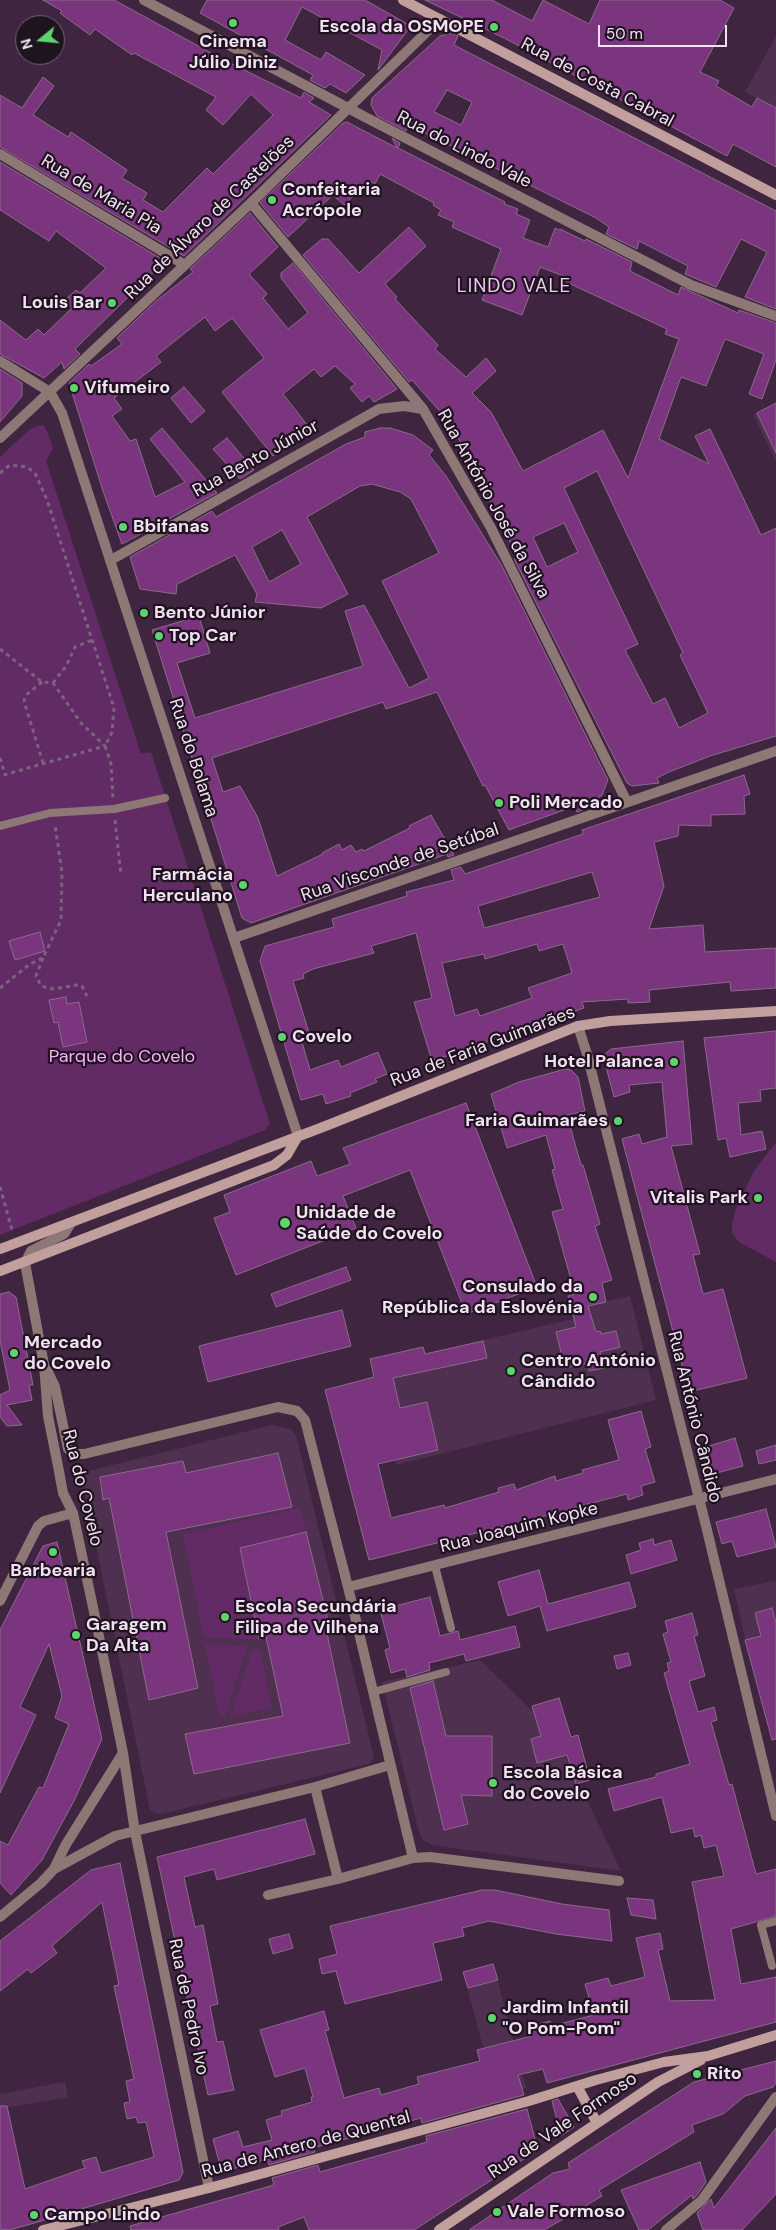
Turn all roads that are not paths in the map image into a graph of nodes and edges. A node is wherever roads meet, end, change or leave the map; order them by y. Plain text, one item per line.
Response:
1 (144, 0) edge
2 (403, 0) edge
3 (440, 19) junction
4 (348, 108) junction
5 (0, 154) edge
6 (776, 195) edge
7 (251, 204) junction
8 (185, 265) junction
9 (776, 316) edge
10 (0, 361) edge
11 (50, 392) junction
12 (423, 409) junction
13 (0, 438) edge
14 (111, 560) junction
15 (776, 751) edge
16 (165, 798) dead end
17 (627, 802) junction
18 (0, 826) edge
19 (234, 938) junction
20 (776, 1012) edge
21 (578, 1026) junction
22 (298, 1136) junction
23 (71, 1223) junction
24 (0, 1249) edge
25 (25, 1263) junction
26 (0, 1272) edge
27 (44, 1365) junction
28 (776, 1479) edge
29 (698, 1499) junction
30 (73, 1513) junction
31 (435, 1566) junction
32 (348, 1588) junction
33 (0, 1601) edge
34 (452, 1628) dead end
35 (446, 1672) dead end
36 (373, 1692) junction
37 (124, 1753) junction
38 (390, 1765) junction
39 (315, 1787) junction
40 (776, 1816) edge
41 (135, 1832) junction
42 (413, 1858) junction
43 (54, 1869) junction
44 (338, 1879) junction
45 (619, 1881) dead end
46 (268, 1896) dead end
47 (0, 1917) edge
48 (776, 1920) edge
49 (772, 1966) dead end
50 (776, 2035) edge
51 (708, 2056) junction
52 (576, 2086) junction
53 (776, 2096) edge
54 (597, 2123) junction
55 (209, 2188) junction
56 (43, 2230) edge
57 (439, 2230) edge
58 (666, 2230) edge

1 - 4 street, Rua do Lindo Vale
2 - 3 main road, Rua de Costa Cabral
3 - 4 street, Rua de Álvaro de Castelões
3 - 6 main road, Rua de Costa Cabral
4 - 7 street, Rua de Álvaro de Castelões
4 - 9 street, Rua do Lindo Vale
5 - 8 street, Rua de Maria Pia
7 - 8 street, Rua de Álvaro de Castelões
7 - 12 street, Rua António José da Silva
8 - 11 street, Rua de Álvaro de Castelões
10 - 11 street
11 - 13 street, Rua de Álvaro de Castelões
11 - 14 street, Rua do Bolama
12 - 14 street, Rua Bento Júnior
12 - 17 street, Rua António José da Silva
14 - 19 street, Rua do Bolama
15 - 17 street, Rua Visconde de Setúbal
16 - 18 lane
17 - 19 street, Rua Visconde de Setúbal
19 - 22 street, Rua do Bolama
20 - 21 main road, Rua de Faria Guimarães
21 - 22 main road, Rua de Faria Guimarães
21 - 29 street, Rua António Cândido
22 - 23 main road, Rua de Faria Guimarães
22 - 25 main road
23 - 24 main road, Rua de Faria Guimarães
23 - 25 street
25 - 26 main road
25 - 27 street, Rua do Covelo
27 - 30 street, Rua do Covelo
27 - 32 street
28 - 29 street, Rua Joaquim Kopke
29 - 31 street, Rua Joaquim Kopke
29 - 40 street, Rua António Cândido
30 - 33 street
30 - 37 street, Rua do Covelo
31 - 32 street, Rua Joaquim Kopke
31 - 34 lane
32 - 36 street
35 - 36 lane
36 - 38 street
37 - 41 street, Rua do Covelo
37 - 43 street
38 - 39 street
38 - 42 street
39 - 41 street
39 - 44 street
41 - 43 street
41 - 55 street, Rua de Pedro Ivo
42 - 44 street
42 - 45 street
43 - 47 street
44 - 46 street
48 - 49 lane
50 - 51 main road, Rua de Antero de Quental
51 - 52 main road, Rua de Antero de Quental
51 - 54 main road, Rua de Vale Formoso
52 - 54 main road
52 - 55 main road, Rua de Antero de Quental
53 - 58 street
54 - 57 main road, Rua de Vale Formoso
55 - 56 main road, Rua de Antero de Quental

